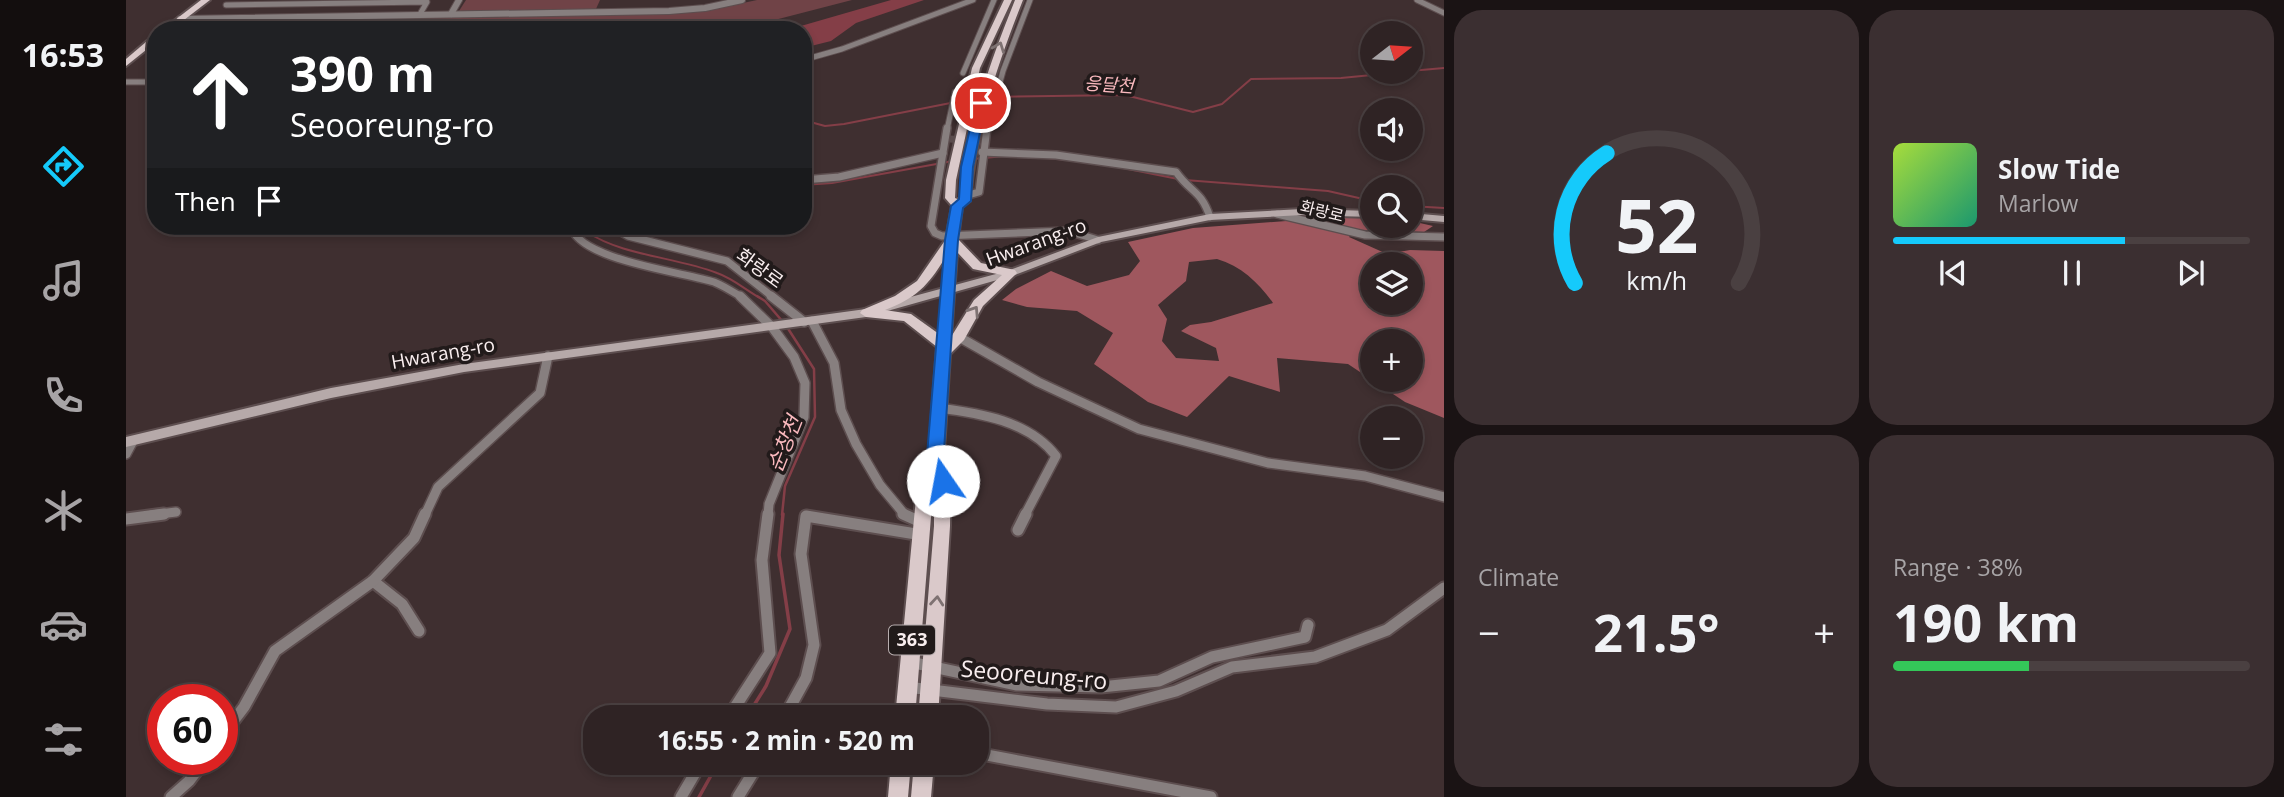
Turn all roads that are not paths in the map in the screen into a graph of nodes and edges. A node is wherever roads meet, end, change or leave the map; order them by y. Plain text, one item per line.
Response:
1 (206, 0) edge
2 (459, 0) edge
3 (607, 0) edge
4 (742, 0) edge
5 (973, 0) edge
6 (995, 0) edge
7 (1008, 0) edge
8 (1019, 0) edge
9 (1030, 0) edge
10 (1417, 0) edge
11 (305, 4) junction
12 (226, 5) dead end
13 (602, 12) junction
14 (1444, 13) edge
15 (420, 14) junction
16 (451, 14) junction
17 (292, 17) junction
18 (180, 19) junction
19 (177, 21) edge
20 (147, 46) edge
21 (812, 57) edge
22 (126, 63) edge
23 (963, 73) dead end
24 (126, 82) edge
25 (147, 82) edge
26 (987, 98) junction
27 (953, 99) dead end
28 (943, 156) junction
29 (981, 156) junction
30 (812, 179) edge
31 (961, 201) junction
32 (1277, 214) junction
33 (1360, 214) edge
34 (1210, 217) junction
35 (1423, 217) edge
36 (1444, 219) edge
37 (574, 235) edge
38 (626, 235) edge
39 (1444, 237) edge
40 (952, 238) junction
41 (1098, 240) junction
42 (1011, 273) junction
43 (947, 293) junction
44 (866, 313) junction
45 (793, 324) junction
46 (958, 337) junction
47 (943, 348) junction
48 (548, 356) junction
49 (938, 408) junction
50 (130, 441) edge
51 (126, 454) edge
52 (935, 467) junction
53 (1444, 496) edge
54 (176, 512) dead end
55 (126, 519) edge
56 (923, 529) junction
57 (1018, 530) dead end
58 (373, 581) junction
59 (1444, 588) edge
60 (1308, 625) dead end
61 (419, 631) dead end
62 (910, 662) junction
63 (932, 667) junction
64 (907, 687) junction
65 (930, 690) junction
66 (736, 705) edge
67 (791, 705) edge
68 (906, 705) edge
69 (929, 705) edge
70 (238, 715) edge
71 (989, 755) edge
72 (194, 775) edge
73 (694, 775) edge
74 (752, 775) edge
75 (900, 775) edge
76 (923, 775) edge
77 (171, 797) edge
78 (681, 797) edge
79 (738, 797) edge
80 (898, 797) edge
81 (921, 797) edge
82 (1211, 797) edge

1 - 18 main road
2 - 16 street
3 - 13 street
4 - 13 street
5 - 21 street
6 - 23 street
7 - 31 main road, 363
26 -> 8 main road, 363
9 - 26 street
10 - 14 street
11 - 12 street
11 - 15 street
11 - 17 street
13 - 16 street
15 - 16 street
15 - 17 street
17 - 18 street
18 - 19 main road
20 - 22 main road
24 - 25 street
26 - 29 street
26 - 31 main road, 363
27 - 28 street
28 - 30 street
28 - 40 street
29 - 31 street
29 - 34 street
31 - 40 main road, 363
32 - 33 main road, Hwarang-ro
32 - 34 main road, Hwarang-ro
32 - 39 street, 화랑로
34 - 41 main road, Hwarang-ro
35 - 36 main road
37 - 45 street
38 - 45 street, 화랑로
40 - 41 street
40 - 42 main road
40 - 43 main road, 363
40 - 44 main road
41 - 42 main road, Hwarang-ro
42 - 43 main road, Hwarang-ro
46 -> 42 main road
43 - 44 main road, Hwarang-ro
43 - 47 main road, 363
44 - 45 main road, Hwarang-ro
44 - 47 main road
45 - 48 main road, Hwarang-ro
45 - 56 street
45 - 66 street
46 - 47 main road
46 - 53 street
47 - 49 main road, 363
48 - 50 main road, Hwarang-ro
48 - 58 street
49 - 52 main road, 363
49 - 57 street
50 - 51 street
52 - 56 main road, 363
63 -> 52 main road, 363
54 - 55 street
56 - 62 main road, 363
56 - 67 street
58 - 61 street
58 - 70 street
59 - 65 street, Seooreung-ro
60 - 63 street
62 - 63 street
62 - 64 main road, 363
63 - 65 main road, 363
64 - 65 street, Seooreung-ro
64 - 68 main road, 363
65 - 69 main road, 363
71 - 82 street
72 - 77 street
73 - 78 street
74 - 79 street
75 - 80 main road
76 - 81 main road

